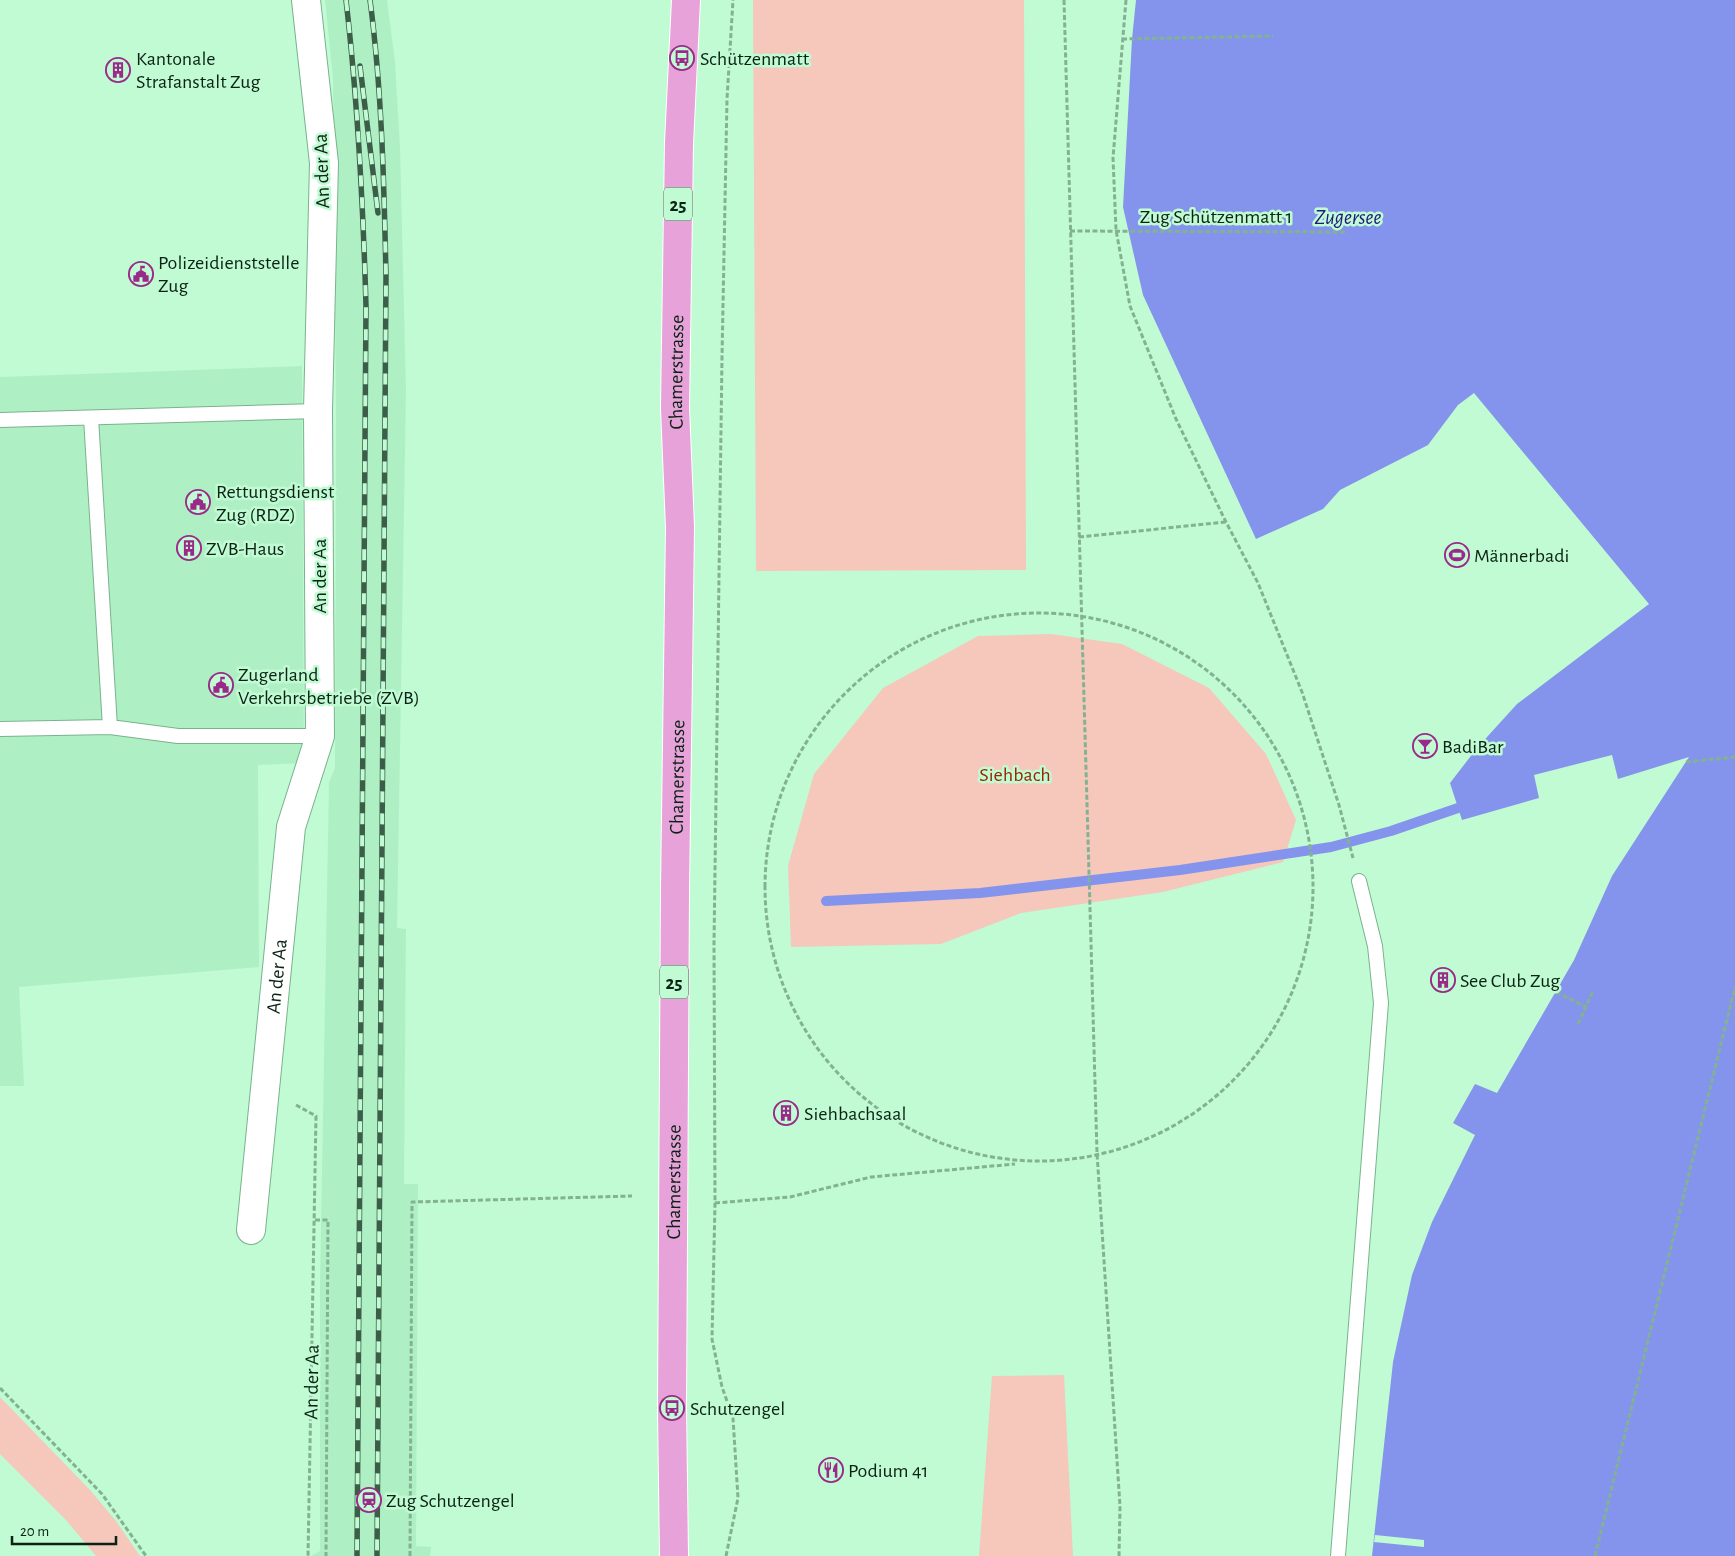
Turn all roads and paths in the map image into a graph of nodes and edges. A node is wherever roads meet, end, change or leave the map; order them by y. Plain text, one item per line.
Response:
1 (306, 0) edge
2 (686, 0) edge
3 (733, 0) edge
4 (1064, 0) edge
5 (1126, 0) edge
6 (1273, 36) dead end
7 (1122, 39) junction
8 (1116, 230) junction
9 (1070, 231) junction
10 (1346, 232) dead end
11 (318, 411) junction
12 (91, 418) junction
13 (0, 420) edge
14 (1226, 522) junction
15 (1079, 537) junction
16 (1082, 616) junction
17 (110, 727) junction
18 (0, 729) edge
19 (320, 736) junction
20 (1735, 758) edge
21 (1686, 762) dead end
22 (1359, 881) joint
23 (1735, 987) edge
24 (1593, 991) dead end
25 (1556, 992) dead end
26 (1586, 1007) junction
27 (1578, 1024) dead end
28 (265, 1087) junction
29 (1097, 1153) junction
30 (1019, 1164) junction
31 (632, 1196) dead end
32 (715, 1202) junction
33 (315, 1220) junction
34 (251, 1230) dead end
35 (0, 1388) edge
36 (146, 1556) edge
37 (308, 1556) edge
38 (326, 1556) edge
39 (410, 1556) edge
40 (674, 1556) edge
41 (726, 1556) edge
42 (1119, 1556) edge
43 (1338, 1556) edge
44 (1595, 1556) edge

1 - 11 street, An der Aa
2 - 40 main road, Chamerstrasse / 25
3 - 32 path
4 - 9 path
5 - 7 path
6 - 7 path
7 - 8 path
8 - 9 path, Zug Schützenmatt 1
8 - 10 path, Zug Schützenmatt 1
8 - 14 path
9 - 15 path
11 - 12 lane
11 - 19 street, An der Aa
12 - 13 lane
12 - 17 lane
14 - 15 path
14 - 22 path
15 - 16 path
16 - 29 path
16 - 29 path
16 - 30 path
17 - 18 lane
17 - 19 lane
19 - 28 street, An der Aa
20 - 21 path
22 - 43 lane
23 - 44 path
24 - 26 path
25 - 26 path
26 - 27 path
28 - 33 path, An der Aa
28 - 34 street, An der Aa
29 - 30 path
29 - 42 path
30 - 32 path
31 - 39 path
32 - 41 path
33 - 37 path, An der Aa
33 - 38 path
35 - 36 path

